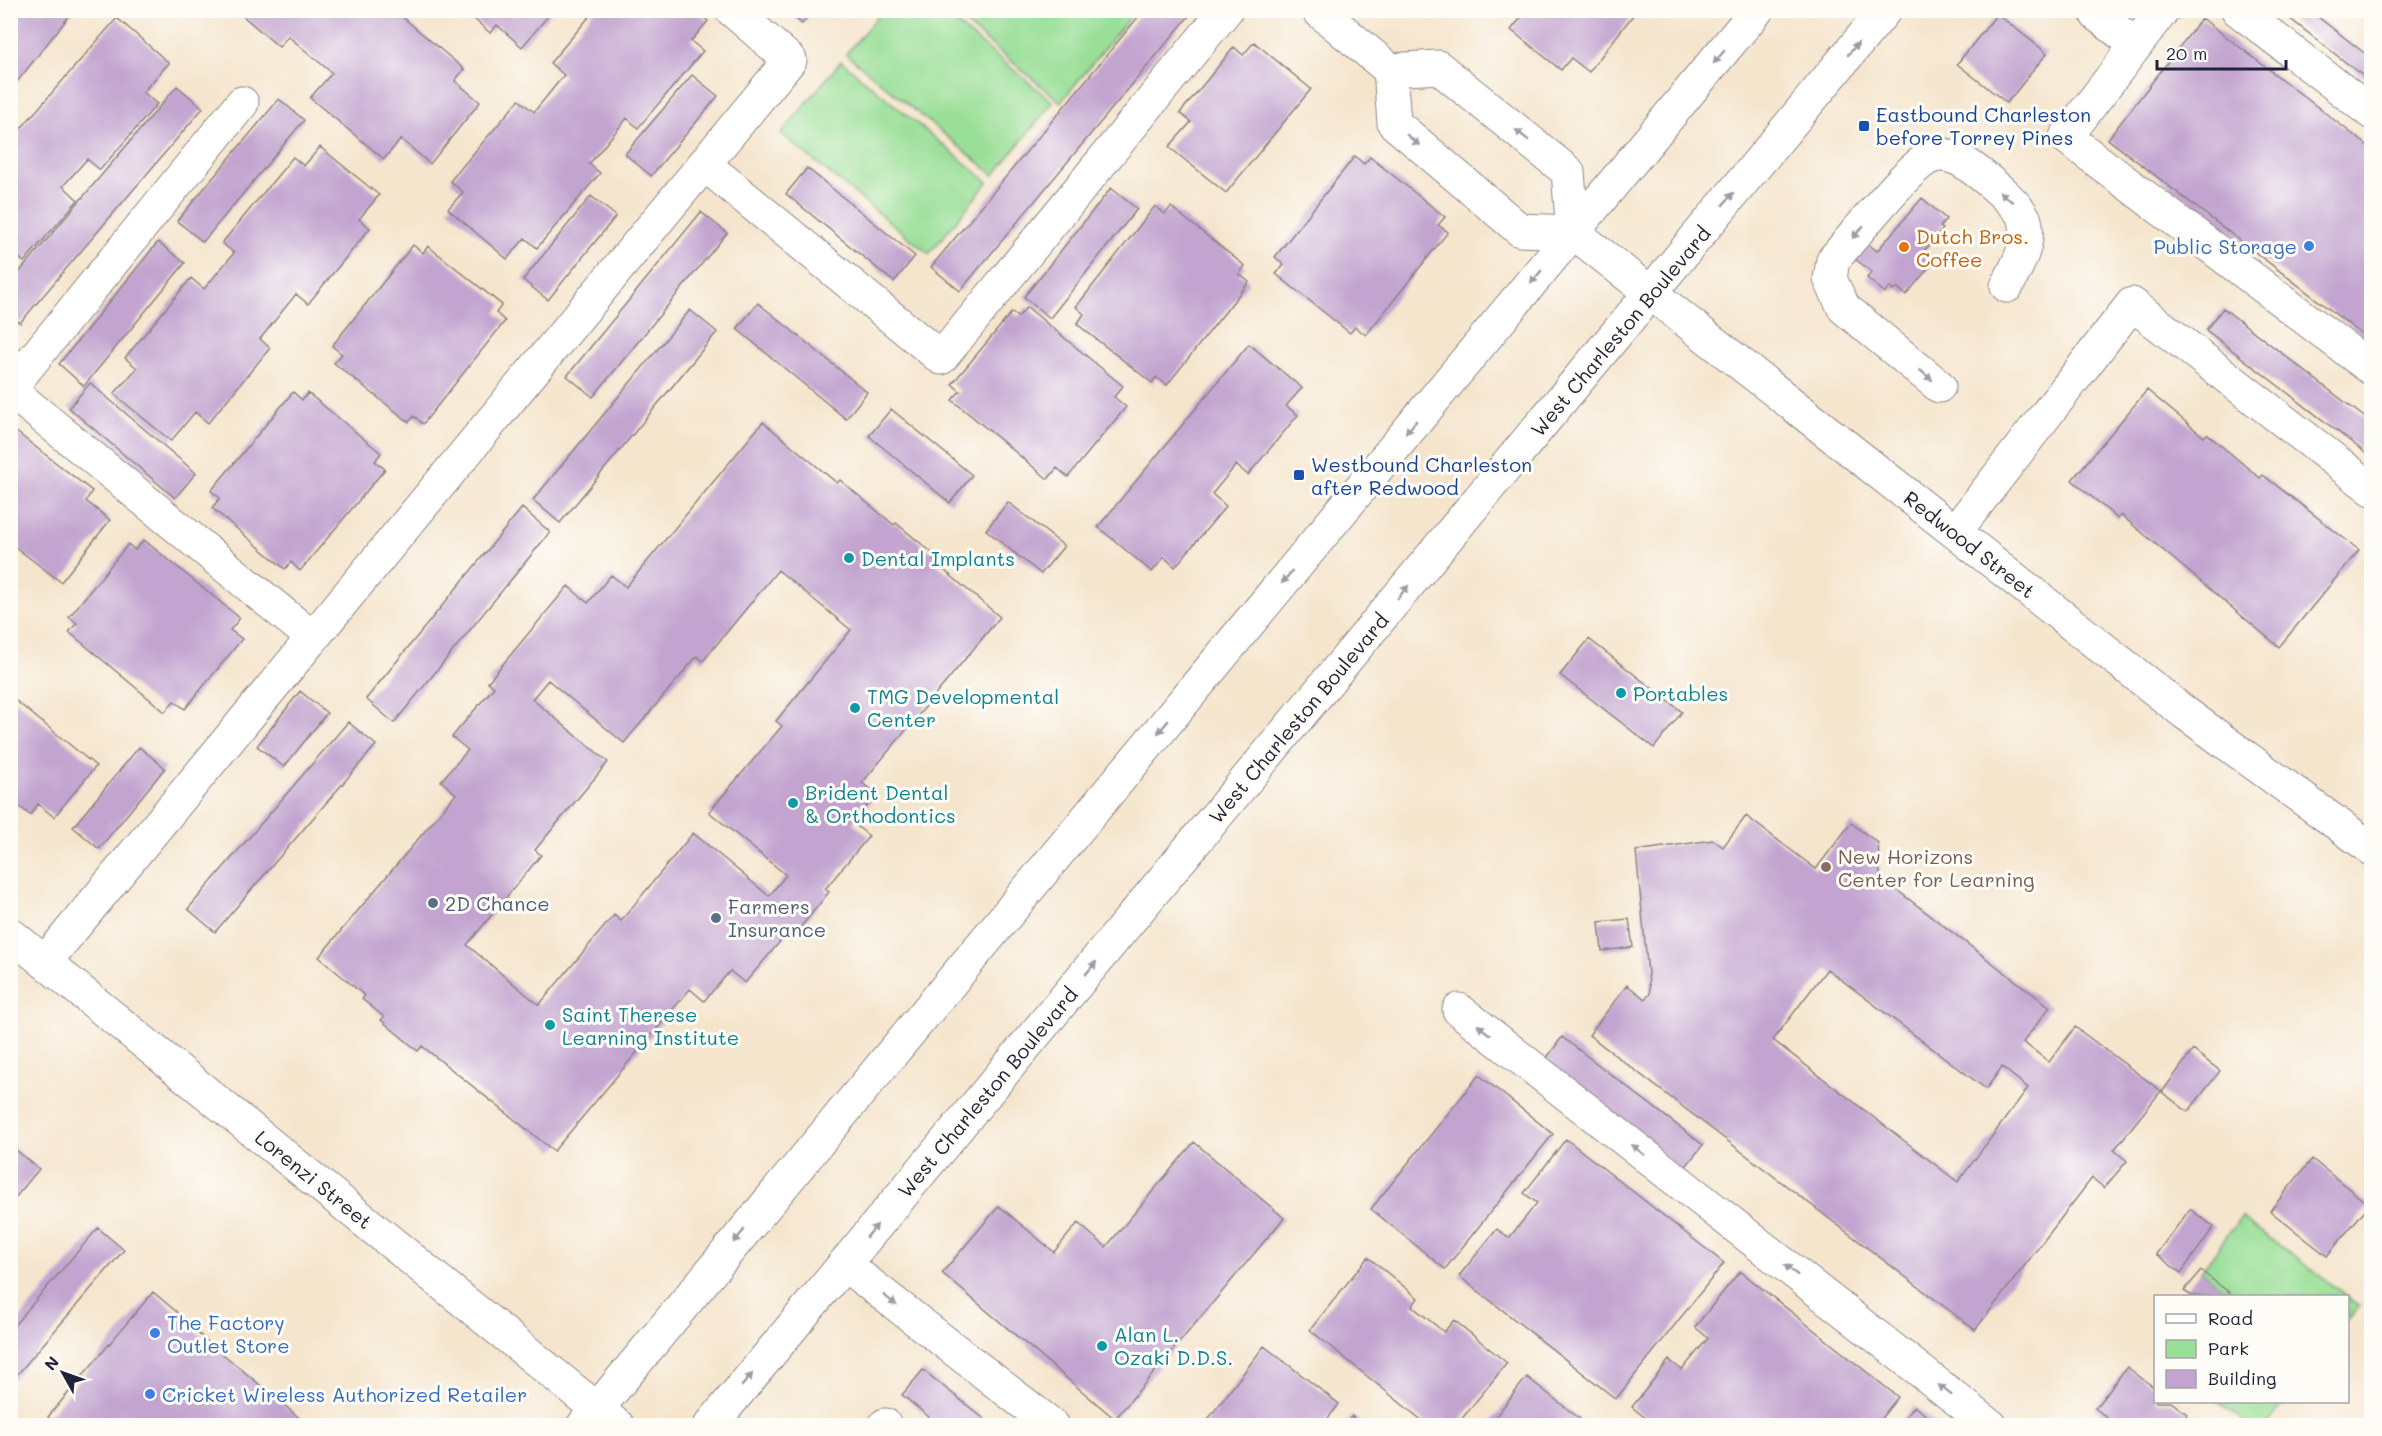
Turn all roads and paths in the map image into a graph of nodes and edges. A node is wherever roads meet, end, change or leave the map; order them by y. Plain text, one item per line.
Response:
1 (732, 10) edge
2 (1227, 10) edge
3 (1318, 10) edge
4 (1757, 10) edge
5 (1885, 10) edge
6 (2163, 10) edge
7 (2238, 10) edge
8 (2097, 15) dead end
9 (2135, 44) junction
10 (1390, 70) junction
11 (242, 104) dead end
12 (2372, 113) edge
13 (704, 164) junction
14 (1573, 232) junction
15 (2007, 286) dead end
16 (1651, 293) junction
17 (2372, 369) edge
18 (1939, 386) dead end
19 (10, 389) edge
20 (2372, 489) edge
21 (1955, 532) junction
22 (314, 638) junction
23 (2372, 849) edge
24 (10, 934) edge
25 (45, 962) junction
26 (1459, 1010) dead end
27 (844, 1263) junction
28 (599, 1420) edge
29 (710, 1425) edge
30 (1053, 1425) edge
31 (1991, 1425) edge

1 - 13 street
2 - 13 street
3 - 10 street
4 -> 14 street
16 -> 5 street, West Charleston Boulevard
6 - 9 street
7 - 12 street
8 - 9 street
9 - 17 street
10 -> 14 street
14 -> 10 street
11 - 19 street
13 - 22 street
14 - 16 street, Redwood Street
14 -> 28 street
15 -> 18 street
16 - 21 street, Redwood Street
27 -> 16 street, West Charleston Boulevard
19 - 22 street
20 - 21 street
21 - 23 street, Redwood Street
22 - 25 street
24 - 25 street, Lorenzi Street
25 - 28 street, Lorenzi Street
31 -> 26 street
29 -> 27 street, West Charleston Boulevard
27 -> 30 street

